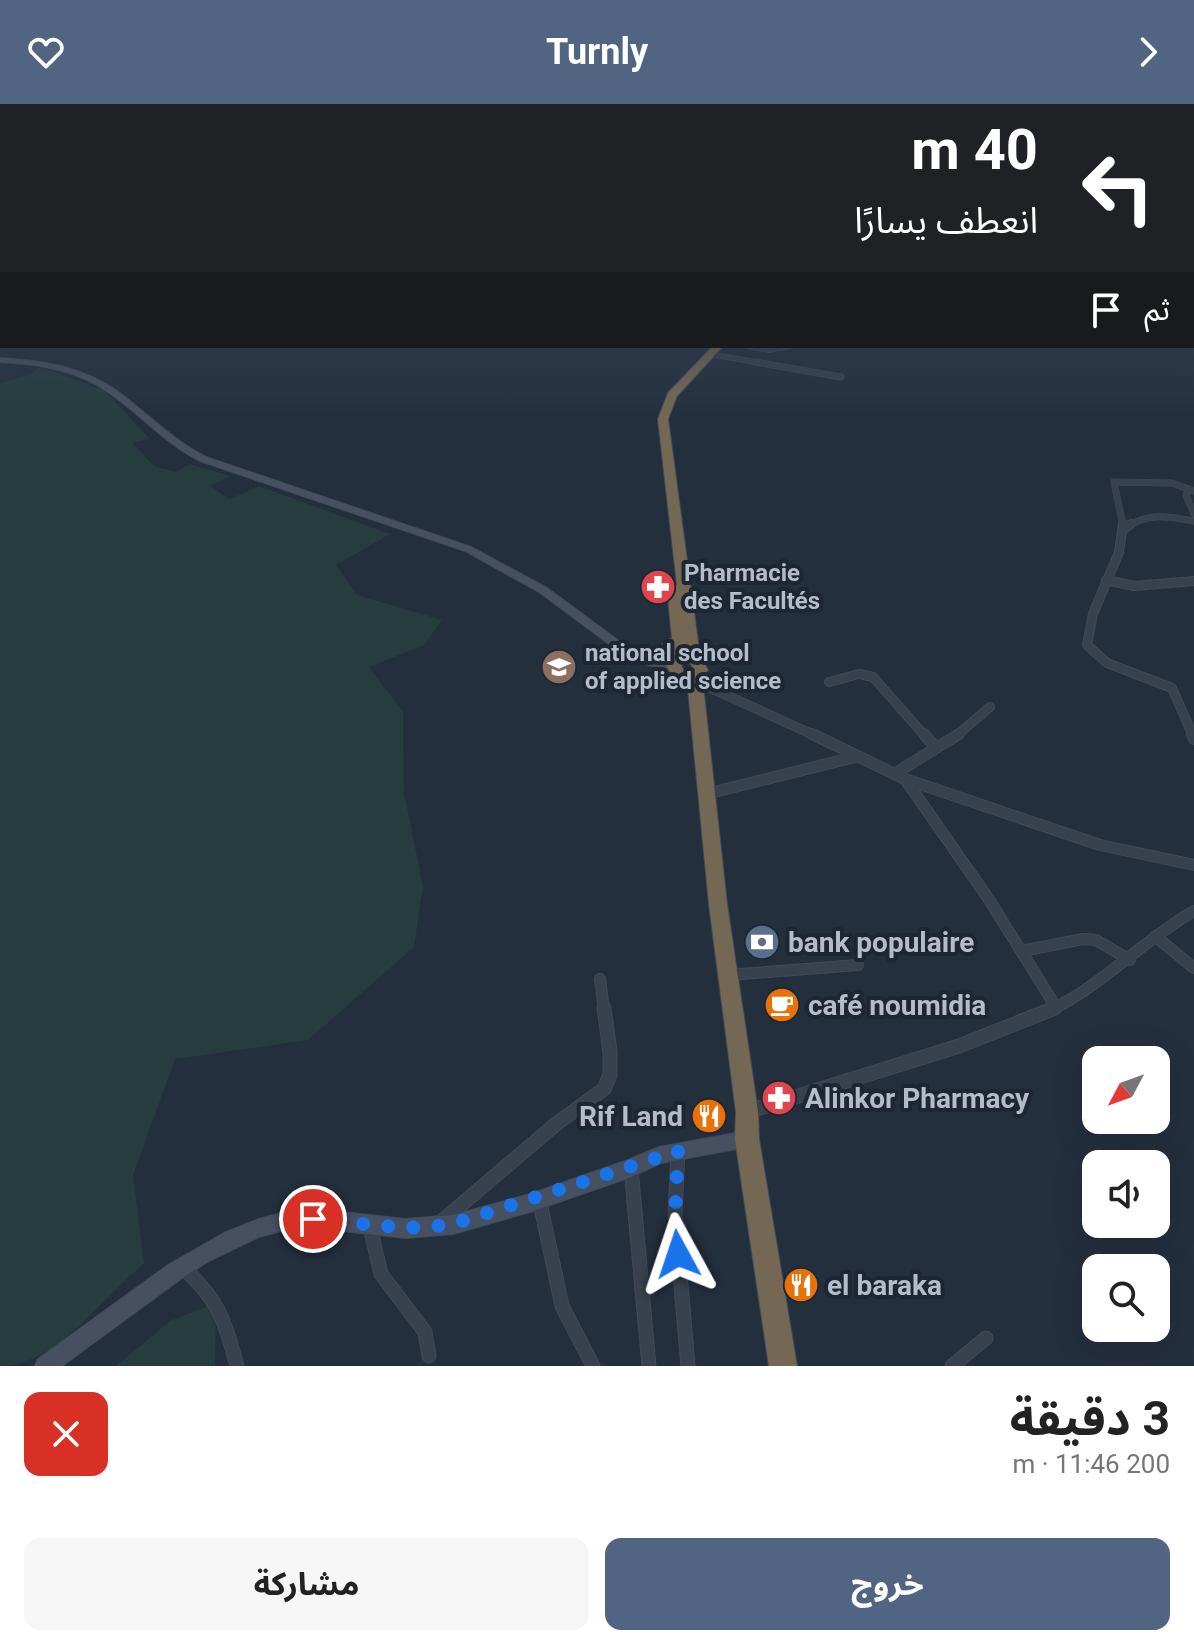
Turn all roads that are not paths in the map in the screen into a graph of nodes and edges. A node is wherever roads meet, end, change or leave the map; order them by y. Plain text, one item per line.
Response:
1 (758, 348) edge
2 (780, 348) edge
3 (712, 349) edge
4 (0, 360) edge
5 (841, 377) dead end
6 (1192, 490) edge
7 (1194, 514) edge
8 (1194, 521) edge
9 (1124, 529) junction
10 (1106, 580) junction
11 (1194, 581) edge
12 (679, 640) junction
13 (624, 650) junction
14 (644, 653) junction
15 (686, 672) junction
16 (829, 682) dead end
17 (990, 707) dead end
18 (1194, 739) edge
19 (936, 748) junction
20 (855, 757) junction
21 (899, 777) junction
22 (706, 794) junction
23 (1194, 865) edge
24 (1194, 911) edge
25 (1155, 936) junction
26 (1022, 951) junction
27 (1130, 960) junction
28 (858, 965) dead end
29 (1194, 968) edge
30 (728, 975) junction
31 (600, 979) dead end
32 (1056, 1007) junction
33 (747, 1112) junction
34 (747, 1139) junction
35 (678, 1151) junction
36 (631, 1168) junction
37 (539, 1198) junction
38 (369, 1223) junction
39 (435, 1227) junction
40 (182, 1267) junction
41 (986, 1338) dead end
42 (429, 1356) dead end
43 (45, 1366) edge
44 (237, 1366) edge
45 (593, 1366) edge
46 (649, 1366) edge
47 (688, 1366) edge
48 (783, 1366) edge
49 (952, 1366) edge

1 - 2 street
3 - 5 street
3 - 12 highway
3 - 15 highway
4 - 13 street
6 - 7 street
6 - 9 street
8 - 9 street
9 - 10 street
10 - 11 street
10 - 18 street
12 - 14 highway
12 - 15 highway
13 - 14 street
13 - 15 street
14 - 15 street
15 - 20 street
15 - 22 highway
16 - 19 street
17 - 19 street
19 - 21 street
20 - 21 street
20 - 22 street
21 - 23 street
21 - 26 street
22 - 30 highway
24 - 25 street
25 - 27 street
25 - 29 street
26 - 27 street
26 - 32 street
27 - 32 street
28 - 30 street
30 - 33 highway
31 - 39 street
32 - 33 street
33 - 34 highway
34 - 35 street
34 - 48 highway
35 - 36 street
35 - 47 street
36 - 37 street
36 - 46 street
37 - 39 street
37 - 45 street
38 - 39 street
38 - 40 street
38 - 42 street
40 - 43 street
40 - 44 street
41 - 49 street

